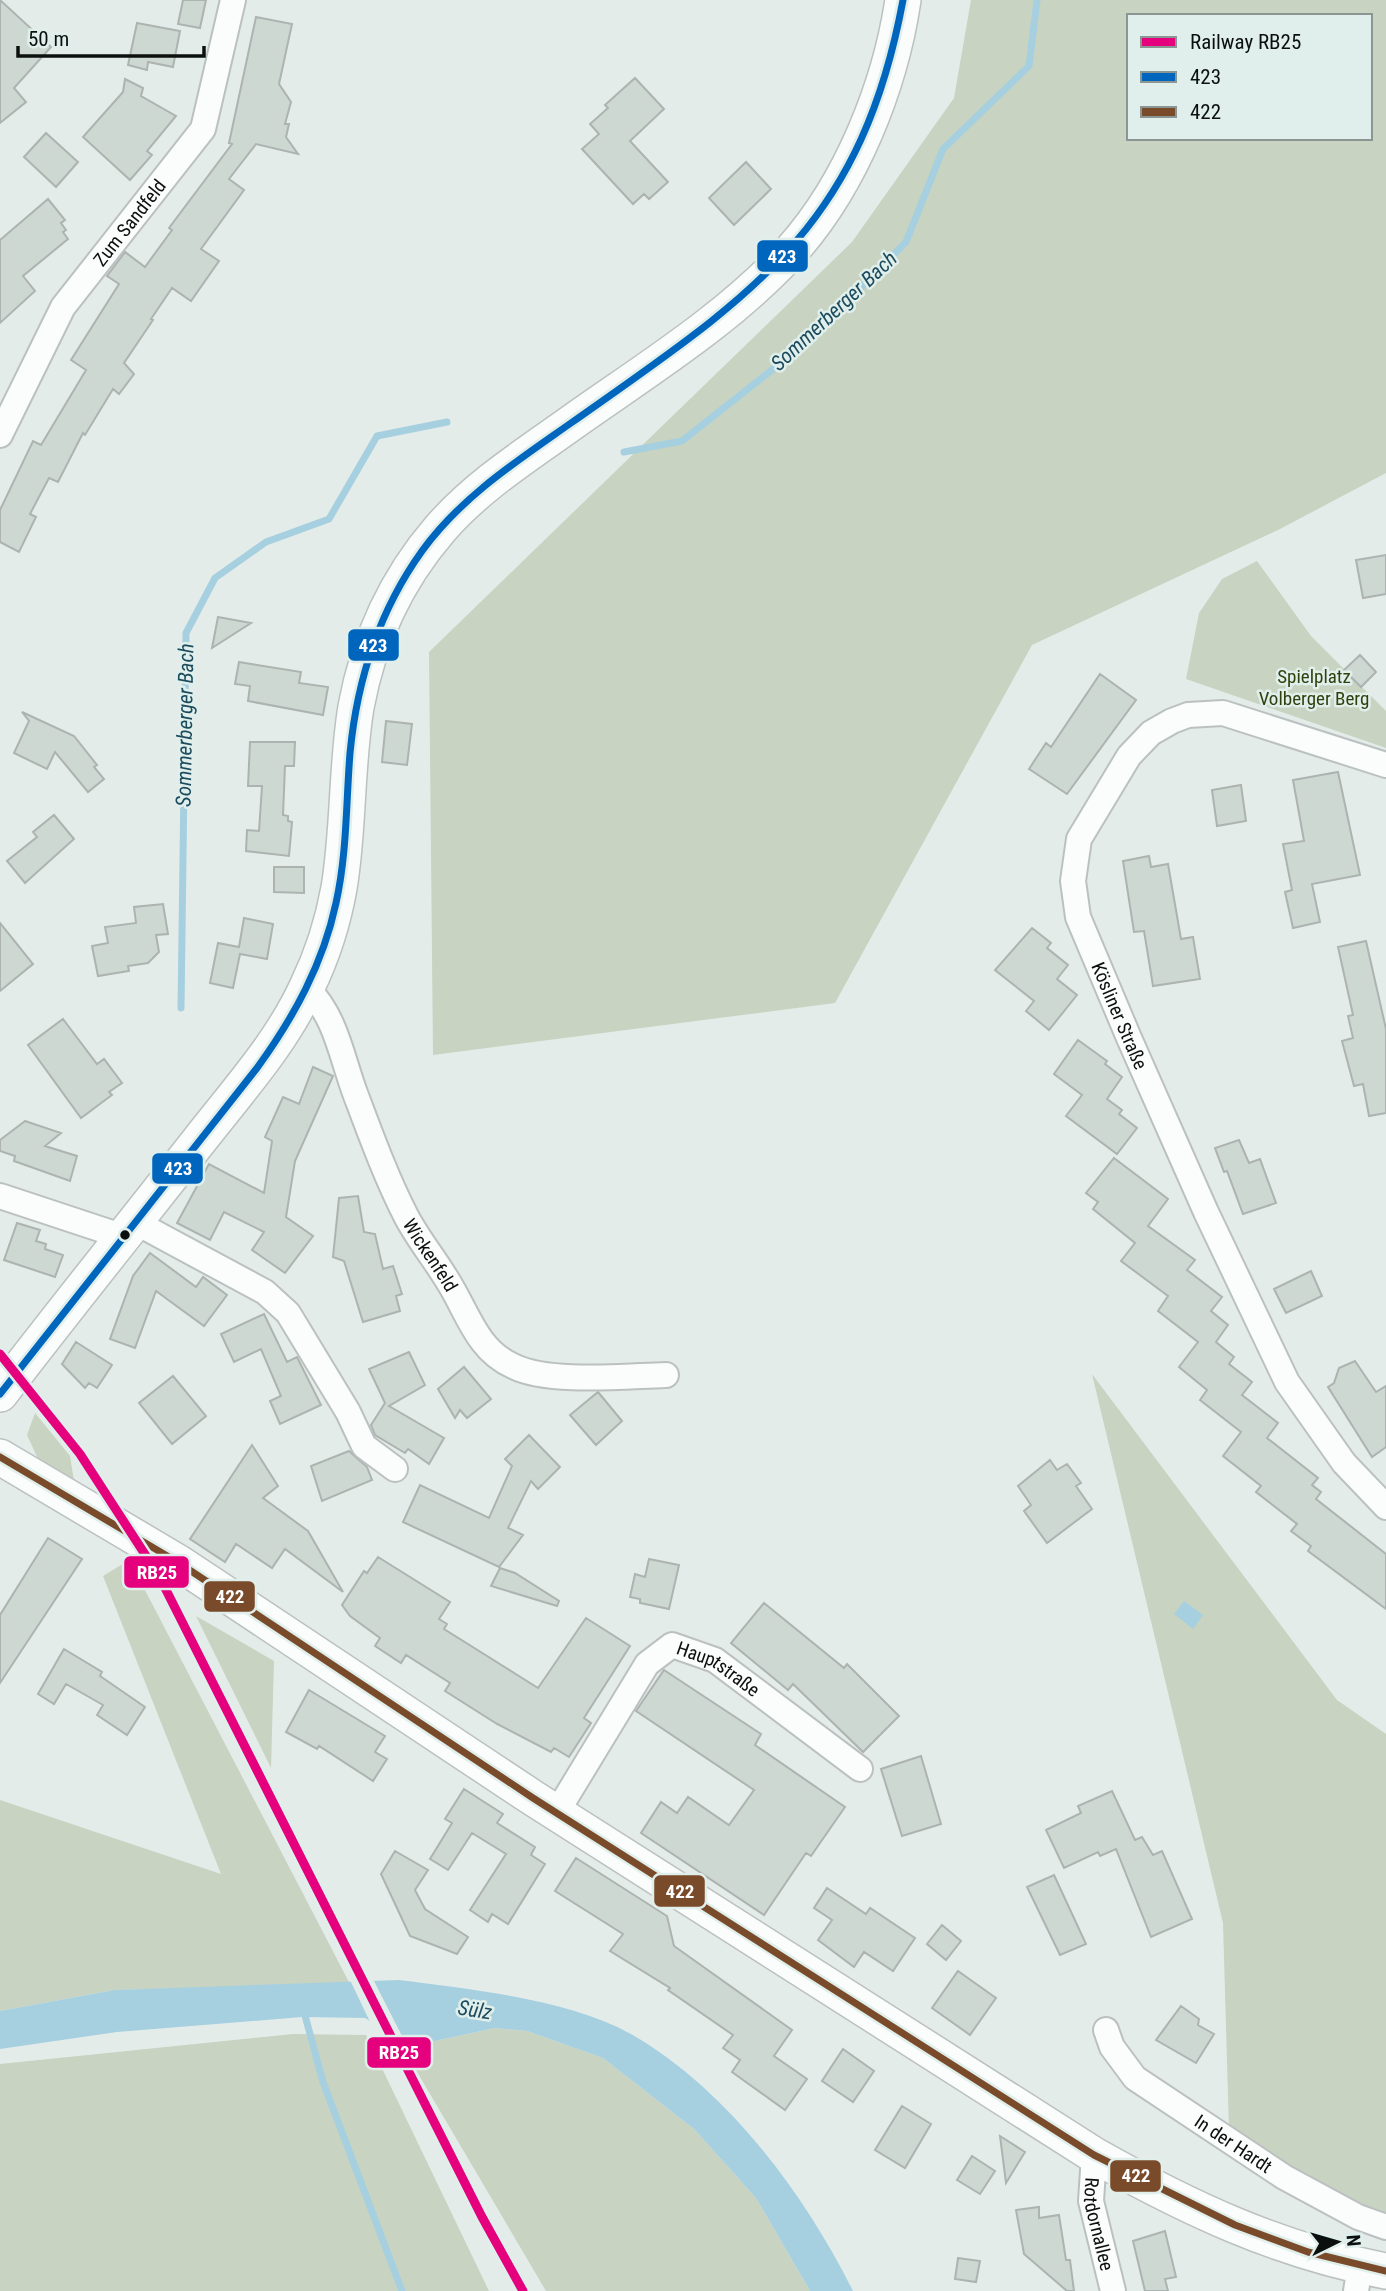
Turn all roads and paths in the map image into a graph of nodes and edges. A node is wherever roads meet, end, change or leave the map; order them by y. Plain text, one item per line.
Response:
1 (233, 0) edge
2 (903, 0) edge
3 (0, 435) edge
4 (1386, 765) edge
5 (307, 988) junction
6 (0, 1196) edge
7 (130, 1229) junction
8 (666, 1376) dead end
9 (0, 1394) edge
10 (0, 1457) edge
11 (395, 1469) dead end
12 (1386, 1507) edge
13 (860, 1769) dead end
14 (557, 1812) junction
15 (1106, 2030) dead end
16 (1094, 2155) junction
17 (1386, 2227) edge
18 (1367, 2276) edge
19 (1112, 2291) edge

1 - 3 street, Zum Sandfeld
2 - 5 street
4 - 12 street, Kösliner Straße
5 - 7 street
5 - 8 street, Wickenfeld
6 - 7 street
7 - 9 street
7 - 11 street
10 - 14 street
13 - 14 street, Hauptstraße
14 - 16 street
15 - 17 street, In der Hardt
16 - 18 street
16 - 19 street, Rotdornallee

